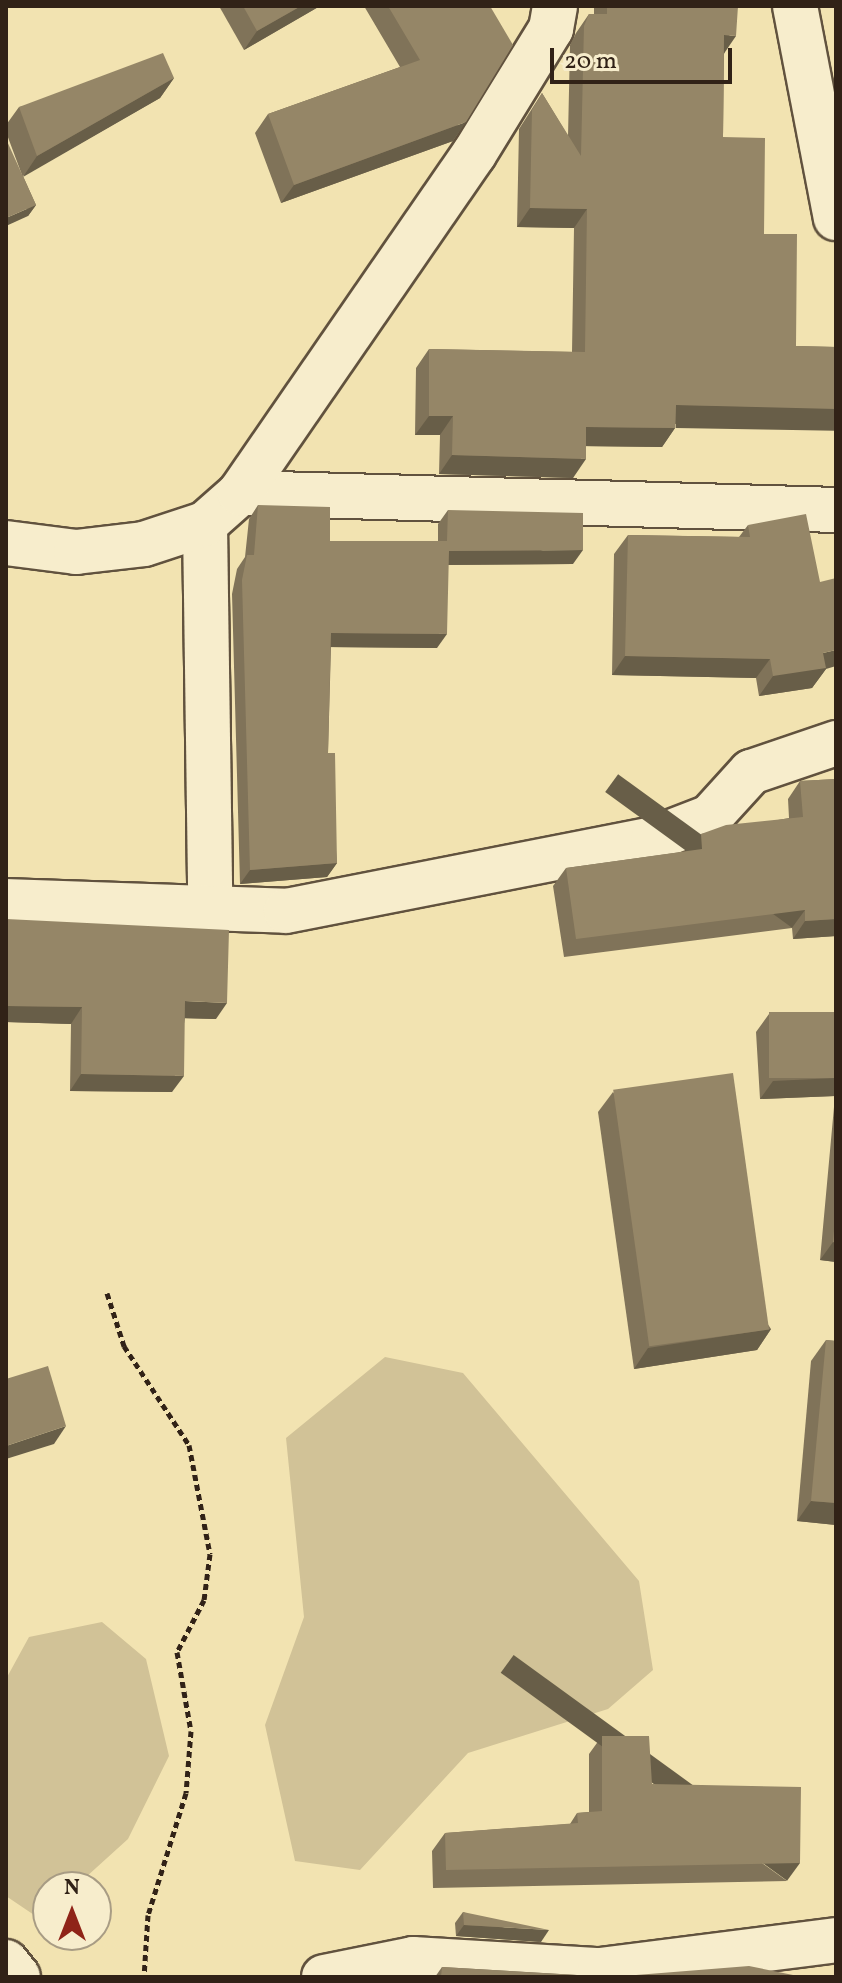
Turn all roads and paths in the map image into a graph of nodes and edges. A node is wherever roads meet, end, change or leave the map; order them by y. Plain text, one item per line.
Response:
1 (555, 6) edge
2 (795, 6) edge
3 (836, 218) edge
4 (240, 493) junction
5 (836, 510) edge
6 (205, 524) junction
7 (6, 543) edge
8 (836, 743) edge
9 (6, 901) edge
10 (210, 904) junction
11 (107, 1293) dead end
12 (836, 1940) edge
13 (6, 1962) edge
14 (18, 1977) edge
15 (144, 1977) edge
16 (324, 1977) edge

1 - 4 street
2 - 3 street
4 - 5 street
4 - 6 street
6 - 7 street
6 - 10 street
8 - 10 street
9 - 10 street
11 - 15 path
12 - 16 street
13 - 14 street

